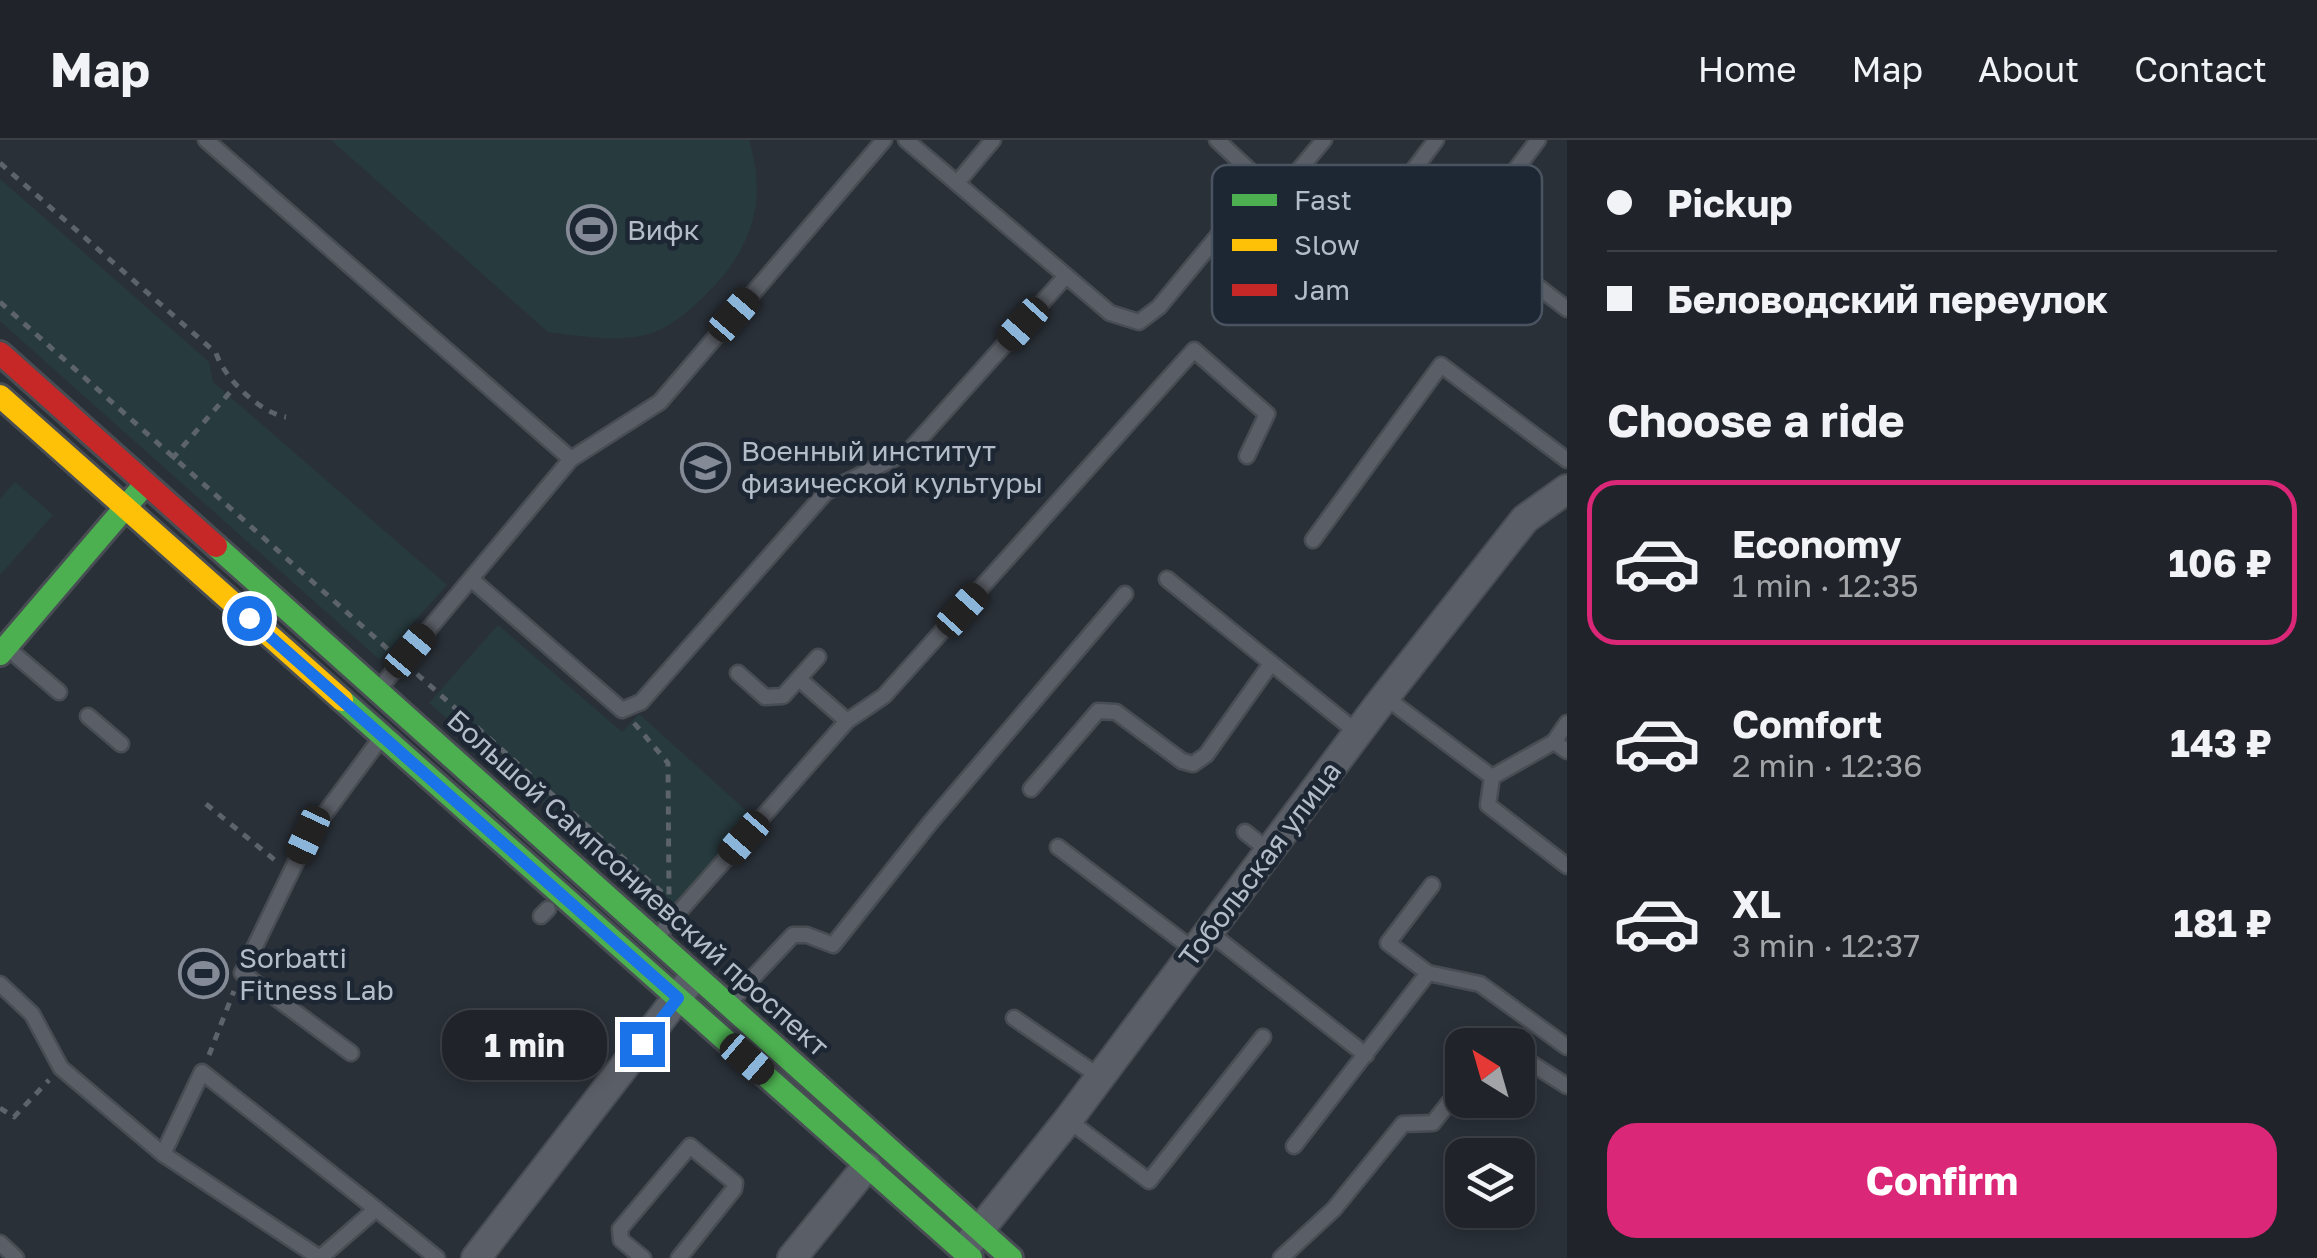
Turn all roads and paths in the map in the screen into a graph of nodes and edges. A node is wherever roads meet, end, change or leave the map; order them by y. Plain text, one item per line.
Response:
1 (206, 140) edge
2 (884, 140) edge
3 (906, 140) edge
4 (993, 140) edge
5 (1216, 140) edge
6 (1324, 140) edge
7 (1436, 140) edge
8 (1538, 140) edge
9 (0, 164) edge
10 (1243, 165) edge
11 (1303, 165) edge
12 (1417, 165) edge
13 (1519, 165) edge
14 (957, 183) junction
15 (1212, 243) edge
16 (1066, 276) junction
17 (1542, 290) edge
18 (0, 302) edge
19 (1567, 309) edge
20 (0, 353) edge
21 (238, 383) junction
22 (0, 396) edge
23 (286, 417) dead end
24 (1247, 456) dead end
25 (174, 457) junction
26 (571, 459) junction
27 (1567, 460) edge
28 (168, 464) dead end
29 (146, 482) junction
30 (1567, 489) edge
31 (125, 507) junction
32 (1313, 540) dead end
33 (471, 579) junction
34 (1167, 580) dead end
35 (1124, 594) dead end
36 (2, 648) edge
37 (394, 655) dead end
38 (818, 657) dead end
39 (1270, 665) junction
40 (412, 670) dead end
41 (738, 673) dead end
42 (800, 678) junction
43 (378, 690) junction
44 (59, 692) dead end
45 (1385, 696) junction
46 (622, 710) junction
47 (402, 712) junction
48 (357, 713) junction
49 (88, 716) dead end
50 (848, 721) junction
51 (1567, 723) edge
52 (1358, 733) junction
53 (382, 736) junction
54 (1554, 742) junction
55 (121, 744) dead end
56 (1567, 752) edge
57 (1492, 777) junction
58 (1030, 789) dead end
59 (206, 804) dead end
60 (1245, 832) dead end
61 (1058, 847) dead end
62 (1269, 851) junction
63 (1567, 866) edge
64 (290, 872) junction
65 (1432, 885) dead end
66 (655, 939) junction
67 (1202, 941) junction
68 (242, 972) junction
69 (1428, 973) junction
70 (695, 974) junction
71 (0, 984) edge
72 (678, 998) junction
73 (728, 1004) junction
74 (1014, 1018) dead end
75 (1263, 1037) dead end
76 (1567, 1047) edge
77 (351, 1053) dead end
78 (1366, 1055) junction
79 (1535, 1066) edge
80 (62, 1068) junction
81 (202, 1072) junction
82 (1100, 1076) junction
83 (1567, 1086) edge
84 (0, 1108) edge
85 (1445, 1108) edge
86 (1068, 1120) junction
87 (1294, 1146) dead end
88 (163, 1154) junction
89 (867, 1166) junction
90 (376, 1209) junction
91 (0, 1243) edge
92 (971, 1246) edge
93 (16, 1258) edge
94 (438, 1258) edge
95 (476, 1258) edge
96 (644, 1258) edge
97 (679, 1258) edge
98 (792, 1258) edge
99 (1011, 1258) edge
100 (1281, 1258) edge

1 - 26 lane
2 - 26 lane
3 - 14 lane
4 - 14 lane
5 - 10 lane
6 - 11 lane
7 - 12 lane
8 - 13 lane
9 - 21 path
14 - 16 lane
15 - 16 lane
16 - 46 lane
17 - 19 lane
18 - 25 path
20 - 29 main road, Большой Сампсониевский проспект
21 - 23 path
21 - 25 path
22 - 31 main road, Большой Сампсониевский проспект
24 - 50 lane
25 - 28 path
25 - 37 path
26 - 33 lane
27 - 32 lane
29 - 31 main road
29 - 43 main road, Большой Сампсониевский проспект
30 - 45 street, Тобольская улица
31 - 36 main road
31 - 48 main road, Большой Сампсониевский проспект
33 - 43 lane
33 - 46 lane
34 - 39 lane
35 - 73 lane
36 - 44 lane
38 - 42 lane
39 - 52 lane
39 - 58 lane
40 - 46 path
41 - 42 lane
42 - 50 lane
43 - 47 main road, Большой Сампсониевский проспект
43 - 48 lane
45 - 52 street, Тобольская улица
45 - 57 lane
47 - 53 lane
47 - 66 main road, Большой Сампсониевский проспект
48 - 53 main road, Большой Сампсониевский проспект
49 - 55 lane
50 - 66 lane
51 - 54 lane
52 - 62 street, Тобольская улица
53 - 64 lane
53 - 72 main road, Большой Сампсониевский проспект
54 - 56 lane
54 - 57 lane
57 - 63 lane
59 - 64 path
60 - 62 lane
61 - 67 lane
62 - 67 street, Тобольская улица
64 - 68 lane
65 - 69 lane
66 - 70 main road, Большой Сампсониевский проспект
67 - 78 lane
67 - 82 street, Тобольская улица
68 - 77 lane
68 - 81 path
69 - 76 lane
69 - 78 lane
70 - 72 street
70 - 73 main road, Большой Сампсониевский проспект
71 - 80 lane
72 - 89 main road, Большой Сампсониевский проспект
72 - 95 street
73 - 92 main road, Большой Сампсониевский проспект
74 - 82 lane
75 - 86 lane
78 - 87 lane
79 - 83 lane
80 - 84 path
80 - 88 lane
81 - 88 lane
81 - 90 lane
82 - 86 street, Тобольская улица
85 - 100 lane
86 - 92 street, Тобольская улица
88 - 90 lane
89 - 92 main road, Большой Сампсониевский проспект
89 - 98 street
90 - 94 lane
91 - 93 lane
92 - 99 main road, Большой Сампсониевский проспект
96 - 97 lane

